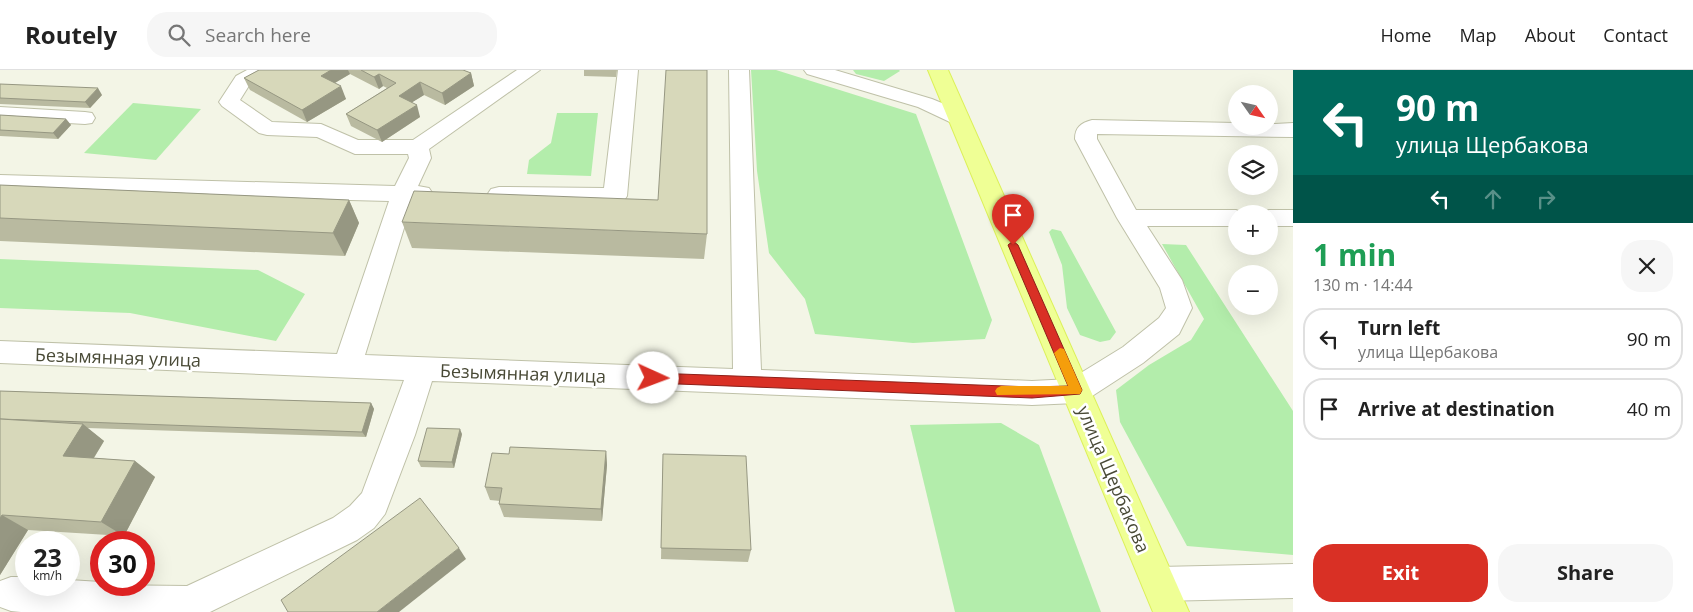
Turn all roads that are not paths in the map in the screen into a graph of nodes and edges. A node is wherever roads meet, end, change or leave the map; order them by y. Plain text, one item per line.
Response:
1 (262, 70) edge
2 (530, 70) edge
3 (628, 70) edge
4 (739, 70) edge
5 (814, 70) edge
6 (938, 70) edge
7 (0, 113) edge
8 (85, 118) dead end
9 (959, 118) junction
10 (1293, 130) edge
11 (418, 147) junction
12 (0, 182) edge
13 (403, 194) junction
14 (442, 194) edge
15 (480, 195) edge
16 (1129, 218) junction
17 (1228, 218) edge
18 (1278, 218) edge
19 (1293, 218) edge
20 (0, 352) edge
21 (347, 366) junction
22 (422, 369) junction
23 (747, 382) junction
24 (1076, 390) junction
25 (1293, 580) edge
26 (11, 594) dead end
27 (1165, 598) edge
28 (184, 608) edge

1 - 11 street
2 - 11 street
3 - 15 street
4 - 23 street
5 - 9 street
6 - 9 main road, улица Щербакова
7 - 8 street
9 - 24 main road, улица Щербакова
10 - 16 street
11 - 13 street
12 - 13 street
13 - 14 street
13 - 21 street
16 - 17 street
16 - 24 street
18 - 19 street
20 - 21 street, Безымянная улица
21 - 22 street, Безымянная улица
22 - 23 street, Безымянная улица
22 - 28 street
23 - 24 street, Безымянная улица
24 - 27 main road, улица Щербакова
25 - 27 street
26 - 28 street

